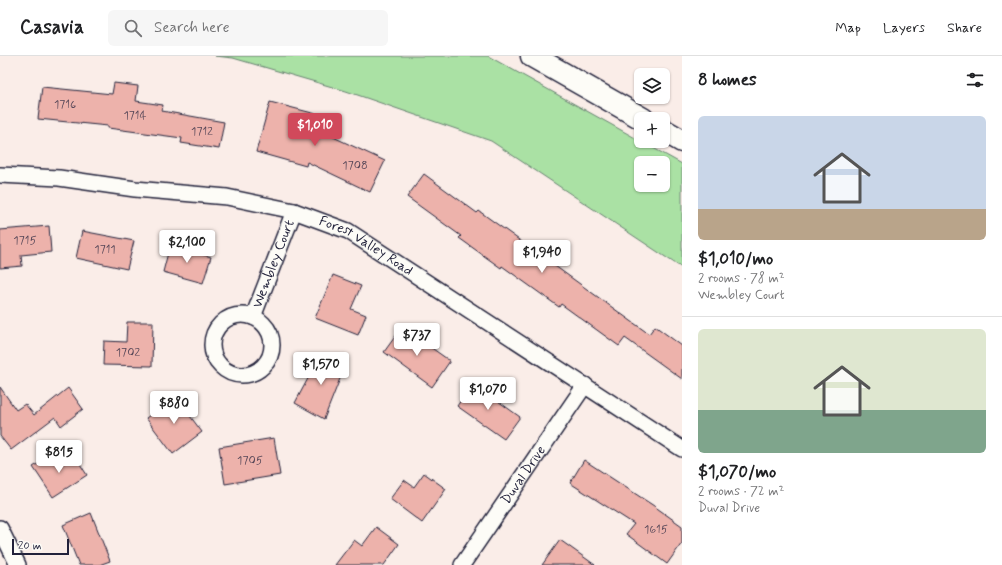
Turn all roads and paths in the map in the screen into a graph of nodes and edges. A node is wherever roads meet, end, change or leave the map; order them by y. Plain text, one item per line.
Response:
1 (532, 56) edge
2 (634, 114) edge
3 (670, 134) edge
4 (682, 141) edge
5 (0, 175) edge
6 (294, 211) junction
7 (253, 317) junction
8 (586, 385) junction
9 (682, 449) edge
10 (0, 528) edge
11 (18, 565) edge
12 (462, 565) edge

1 - 2 highway
3 - 4 highway
5 - 6 street, Forest Valley Road
6 - 7 street, Wembley Court
6 - 8 street, Forest Valley Road
7 - 7 street, Wembley Court
8 - 9 street, Forest Valley Road
8 - 12 street, Duval Drive
10 - 11 street

